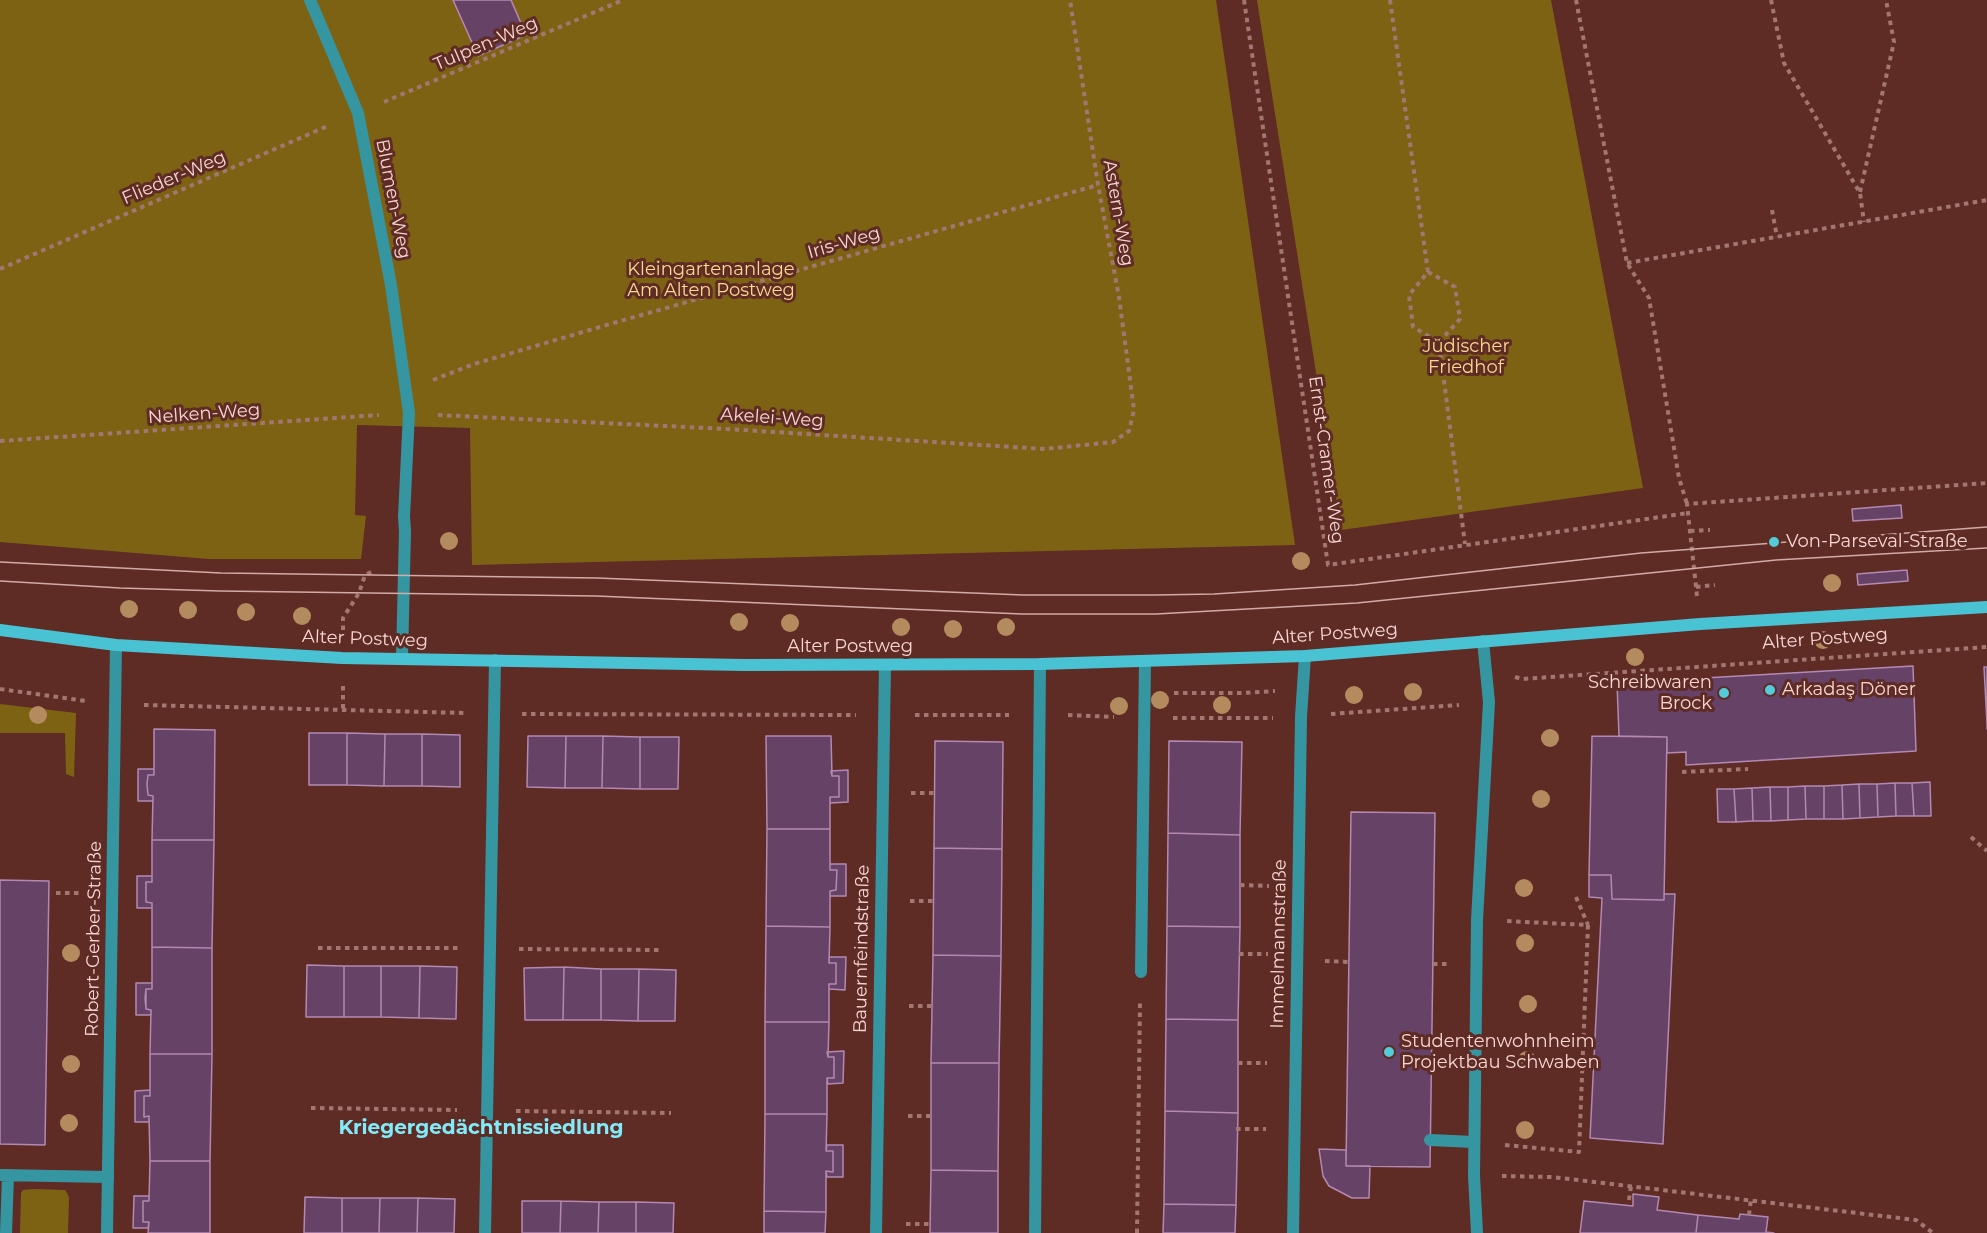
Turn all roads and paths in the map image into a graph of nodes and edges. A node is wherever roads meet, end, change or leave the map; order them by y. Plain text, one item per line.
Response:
1 (310, 0) edge
2 (623, 0) edge
3 (1070, 0) edge
4 (1244, 0) edge
5 (1390, 0) edge
6 (1575, 0) edge
7 (1771, 0) edge
8 (1886, 0) edge
9 (358, 113) junction
10 (1098, 185) junction
11 (1860, 193) junction
12 (1987, 200) edge
13 (1772, 210) dead end
14 (1864, 222) junction
15 (1777, 237) junction
16 (1627, 263) junction
17 (0, 269) edge
18 (1428, 272) junction
19 (1439, 342) junction
20 (409, 413) junction
21 (1129, 431) joint
22 (0, 441) edge
23 (1987, 483) edge
24 (1687, 504) junction
25 (1688, 513) junction
26 (1710, 530) dead end
27 (1690, 531) junction
28 (1465, 544) junction
29 (404, 557) junction
30 (1715, 585) dead end
31 (1696, 587) junction
32 (1987, 607) edge
33 (1700, 624) junction
34 (0, 630) edge
35 (1483, 641) junction
36 (116, 645) junction
37 (1987, 646) edge
38 (1305, 656) junction
39 (342, 658) junction
40 (402, 658) junction
41 (495, 660) junction
42 (1145, 661) junction
43 (1040, 664) junction
44 (885, 665) junction
45 (0, 690) edge
46 (1489, 702) junction
47 (116, 704) junction
48 (344, 711) junction
49 (494, 714) junction
50 (1038, 714) junction
51 (884, 715) junction
52 (1301, 717) junction
53 (1143, 718) junction
54 (1748, 769) dead end
55 (1682, 772) dead end
56 (1971, 837) dead end
57 (1987, 851) edge
58 (1576, 897) dead end
59 (1477, 920) junction
60 (1588, 926) junction
61 (1141, 972) joint
62 (311, 1108) dead end
63 (487, 1111) junction
64 (671, 1113) dead end
65 (1430, 1140) dead end
66 (1474, 1142) junction
67 (4, 1175) edge
68 (1474, 1175) junction
69 (108, 1177) junction
70 (1630, 1186) junction
71 (1629, 1200) dead end
72 (1751, 1200) junction
73 (1749, 1215) dead end
74 (6, 1233) edge
75 (107, 1233) edge
76 (485, 1233) edge
77 (876, 1233) edge
78 (1035, 1233) edge
79 (1137, 1233) edge
80 (1293, 1233) edge
81 (1477, 1233) edge
82 (1933, 1233) edge

1 - 9 street, Blumen-Weg
2 - 9 path, Tulpen-Weg
3 - 10 path, Astern-Weg
4 - 28 path, Ernst-Cramer-Weg
5 - 18 path
6 - 16 path
7 - 11 path
8 - 11 path
9 - 17 path, Flieder-Weg
9 - 20 street, Blumen-Weg
10 - 20 path, Iris-Weg
10 - 21 path, Astern-Weg
11 - 14 path
12 - 14 path
13 - 15 path
14 - 15 path
15 - 16 path
16 - 24 path
18 - 19 path
18 - 19 path
19 - 28 path
20 - 21 path, Akelei-Weg
20 - 22 path, Nelken-Weg
20 - 29 street, Blumen-Weg
23 - 24 path
24 - 25 path
25 - 27 path
25 - 28 path, Ernst-Cramer-Weg
26 - 27 path
27 - 31 path
29 - 39 path
29 - 40 street, Blumen-Weg
30 - 31 path
31 - 33 path
32 - 33 street, Alter Postweg
33 - 35 street, Alter Postweg
34 - 36 street, Alter Postweg
35 - 38 street, Alter Postweg
35 - 46 street
36 - 39 street, Alter Postweg
36 - 47 street, Robert-Gerber-Straße
37 - 46 path, Alter Postweg
38 - 42 street, Alter Postweg
38 - 52 street, Immelmannstraße
39 - 40 street, Alter Postweg
39 - 48 path
40 - 41 street, Alter Postweg
41 - 44 street, Alter Postweg
41 - 49 street
42 - 43 street, Alter Postweg
42 - 53 street
43 - 44 street, Alter Postweg
43 - 50 street
44 - 51 street, Bauernfeindstraße
45 - 47 path
46 - 52 path
46 - 59 street
47 - 48 path
47 - 69 street, Robert-Gerber-Straße
48 - 49 path
49 - 51 path
49 - 63 street
50 - 51 path
50 - 53 path
50 - 78 street
51 - 77 street, Bauernfeindstraße
52 - 53 path
52 - 80 street, Immelmannstraße
53 - 61 street
54 - 55 path
56 - 57 path
58 - 60 path
59 - 60 path
59 - 66 street
60 - 66 path
61 - 79 path
62 - 63 path
63 - 64 path
63 - 76 street
65 - 66 street
66 - 68 street
67 - 69 street
67 - 74 street
68 - 70 path
68 - 81 street
69 - 75 street, Robert-Gerber-Straße
70 - 71 path
70 - 72 path
72 - 73 path
72 - 82 path

